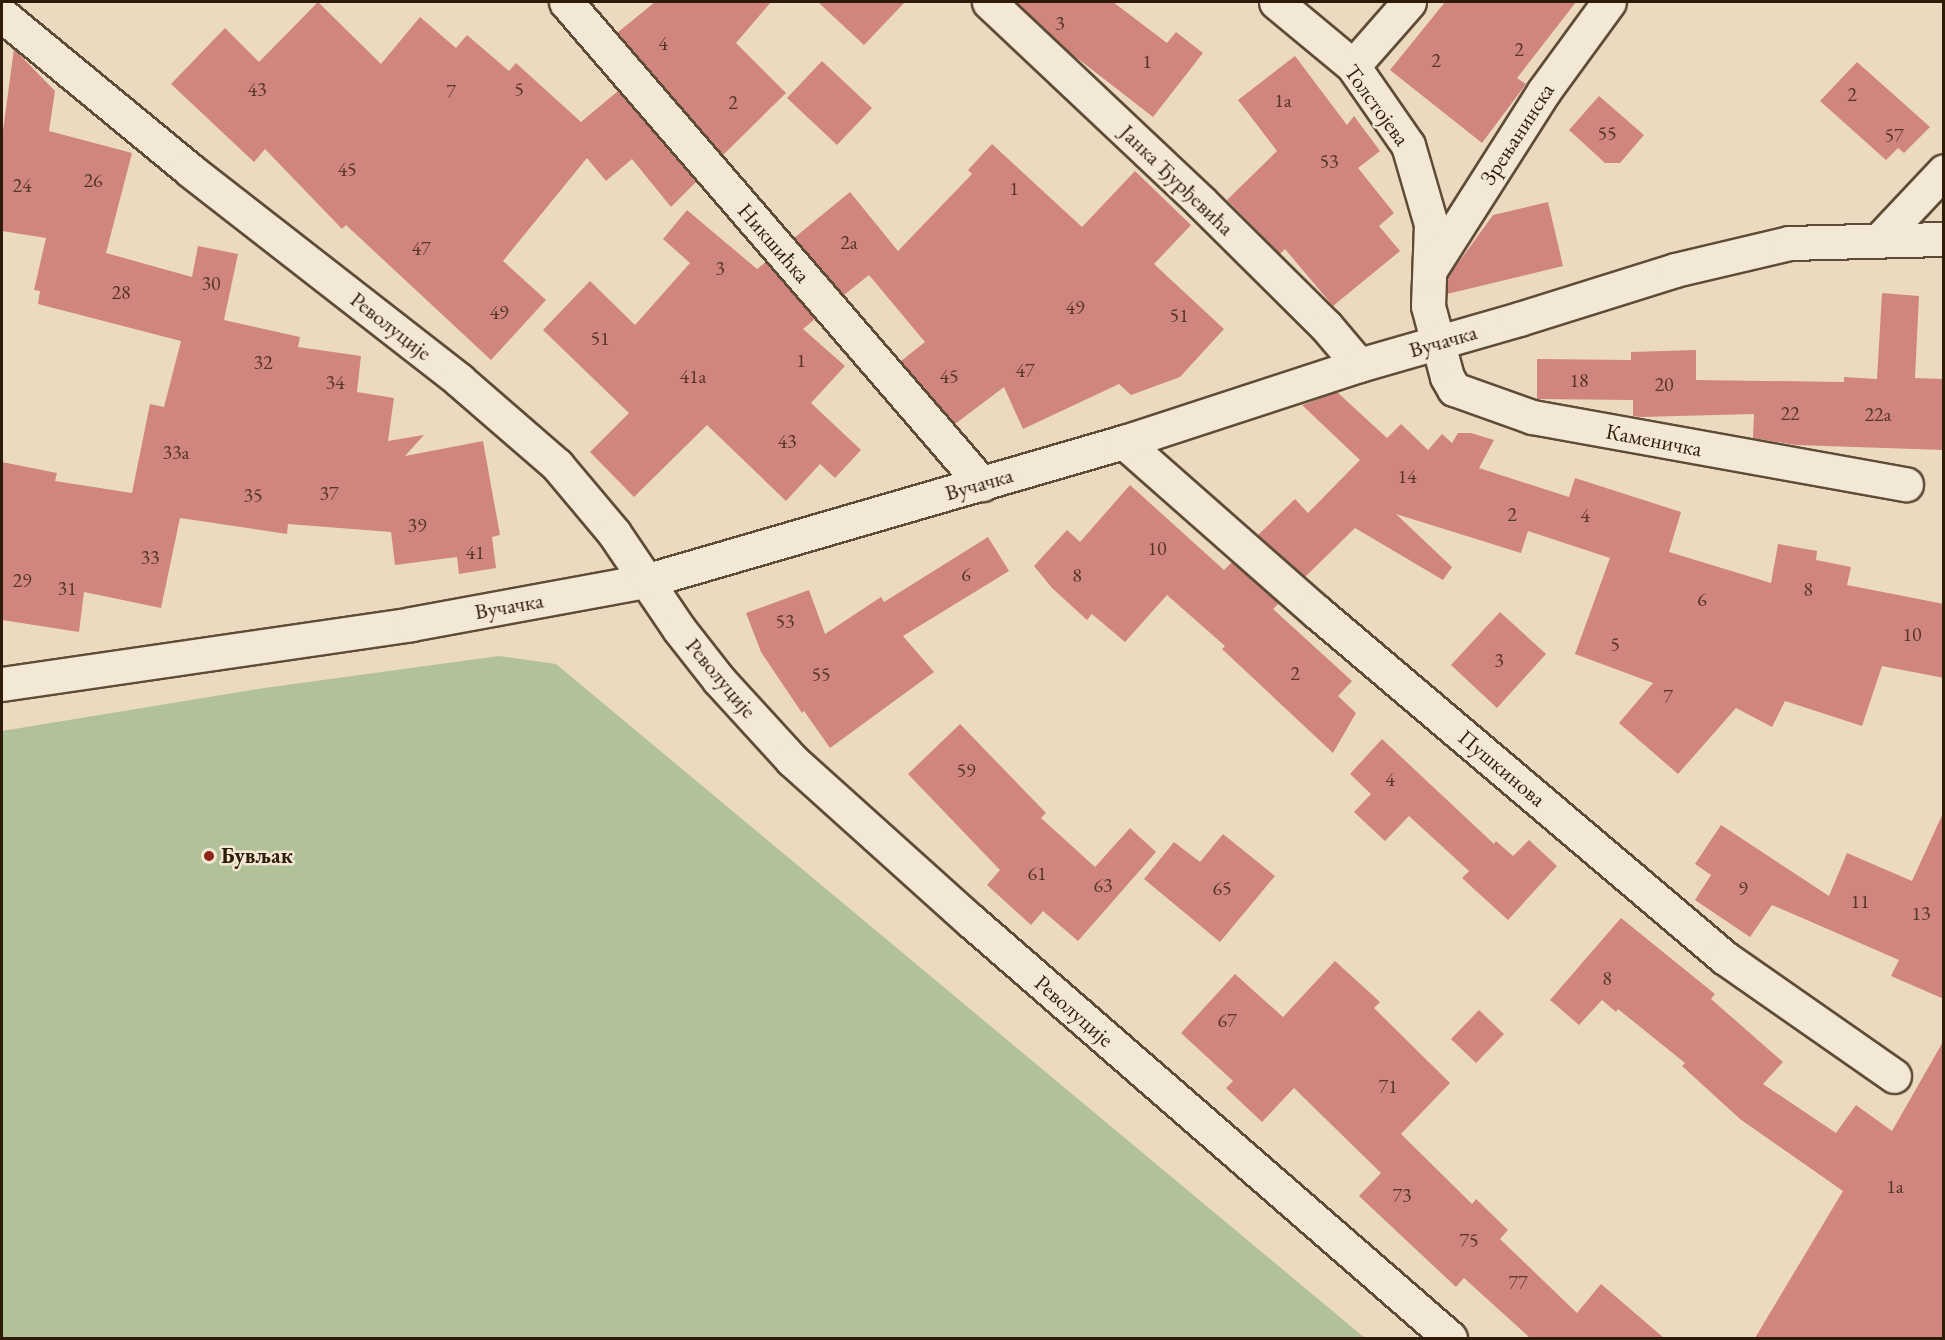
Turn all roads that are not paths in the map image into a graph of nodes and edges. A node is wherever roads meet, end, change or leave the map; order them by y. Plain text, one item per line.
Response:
1 (566, 2) edge
2 (989, 2) edge
3 (1276, 2) edge
4 (1409, 2) edge
5 (1609, 2) edge
6 (2, 15) edge
7 (1353, 66) junction
8 (1944, 171) edge
9 (1880, 239) junction
10 (1944, 239) edge
11 (1430, 270) junction
12 (1437, 342) junction
13 (1359, 365) junction
14 (1124, 442) junction
15 (982, 484) junction
16 (1906, 484) dead end
17 (645, 581) junction
18 (2, 684) edge
19 (1894, 1076) dead end
20 (1450, 1338) edge

1 - 15 street, Никшићка
2 - 13 street, Јанка Ђурђевића
3 - 7 street, Толстојева
4 - 7 street
5 - 11 street, Зрењанинска
6 - 17 street, Револуције
7 - 11 street, Толстојева
8 - 9 street
9 - 10 street, Вучачка
9 - 12 street, Вучачка
11 - 12 street, Толстојева
12 - 13 street, Вучачка
12 - 16 street, Каменичка
13 - 14 street, Вучачка
14 - 15 street, Вучачка
14 - 19 street, Пушкинова
15 - 17 street, Вучачка
17 - 18 street, Вучачка
17 - 20 street, Револуције

